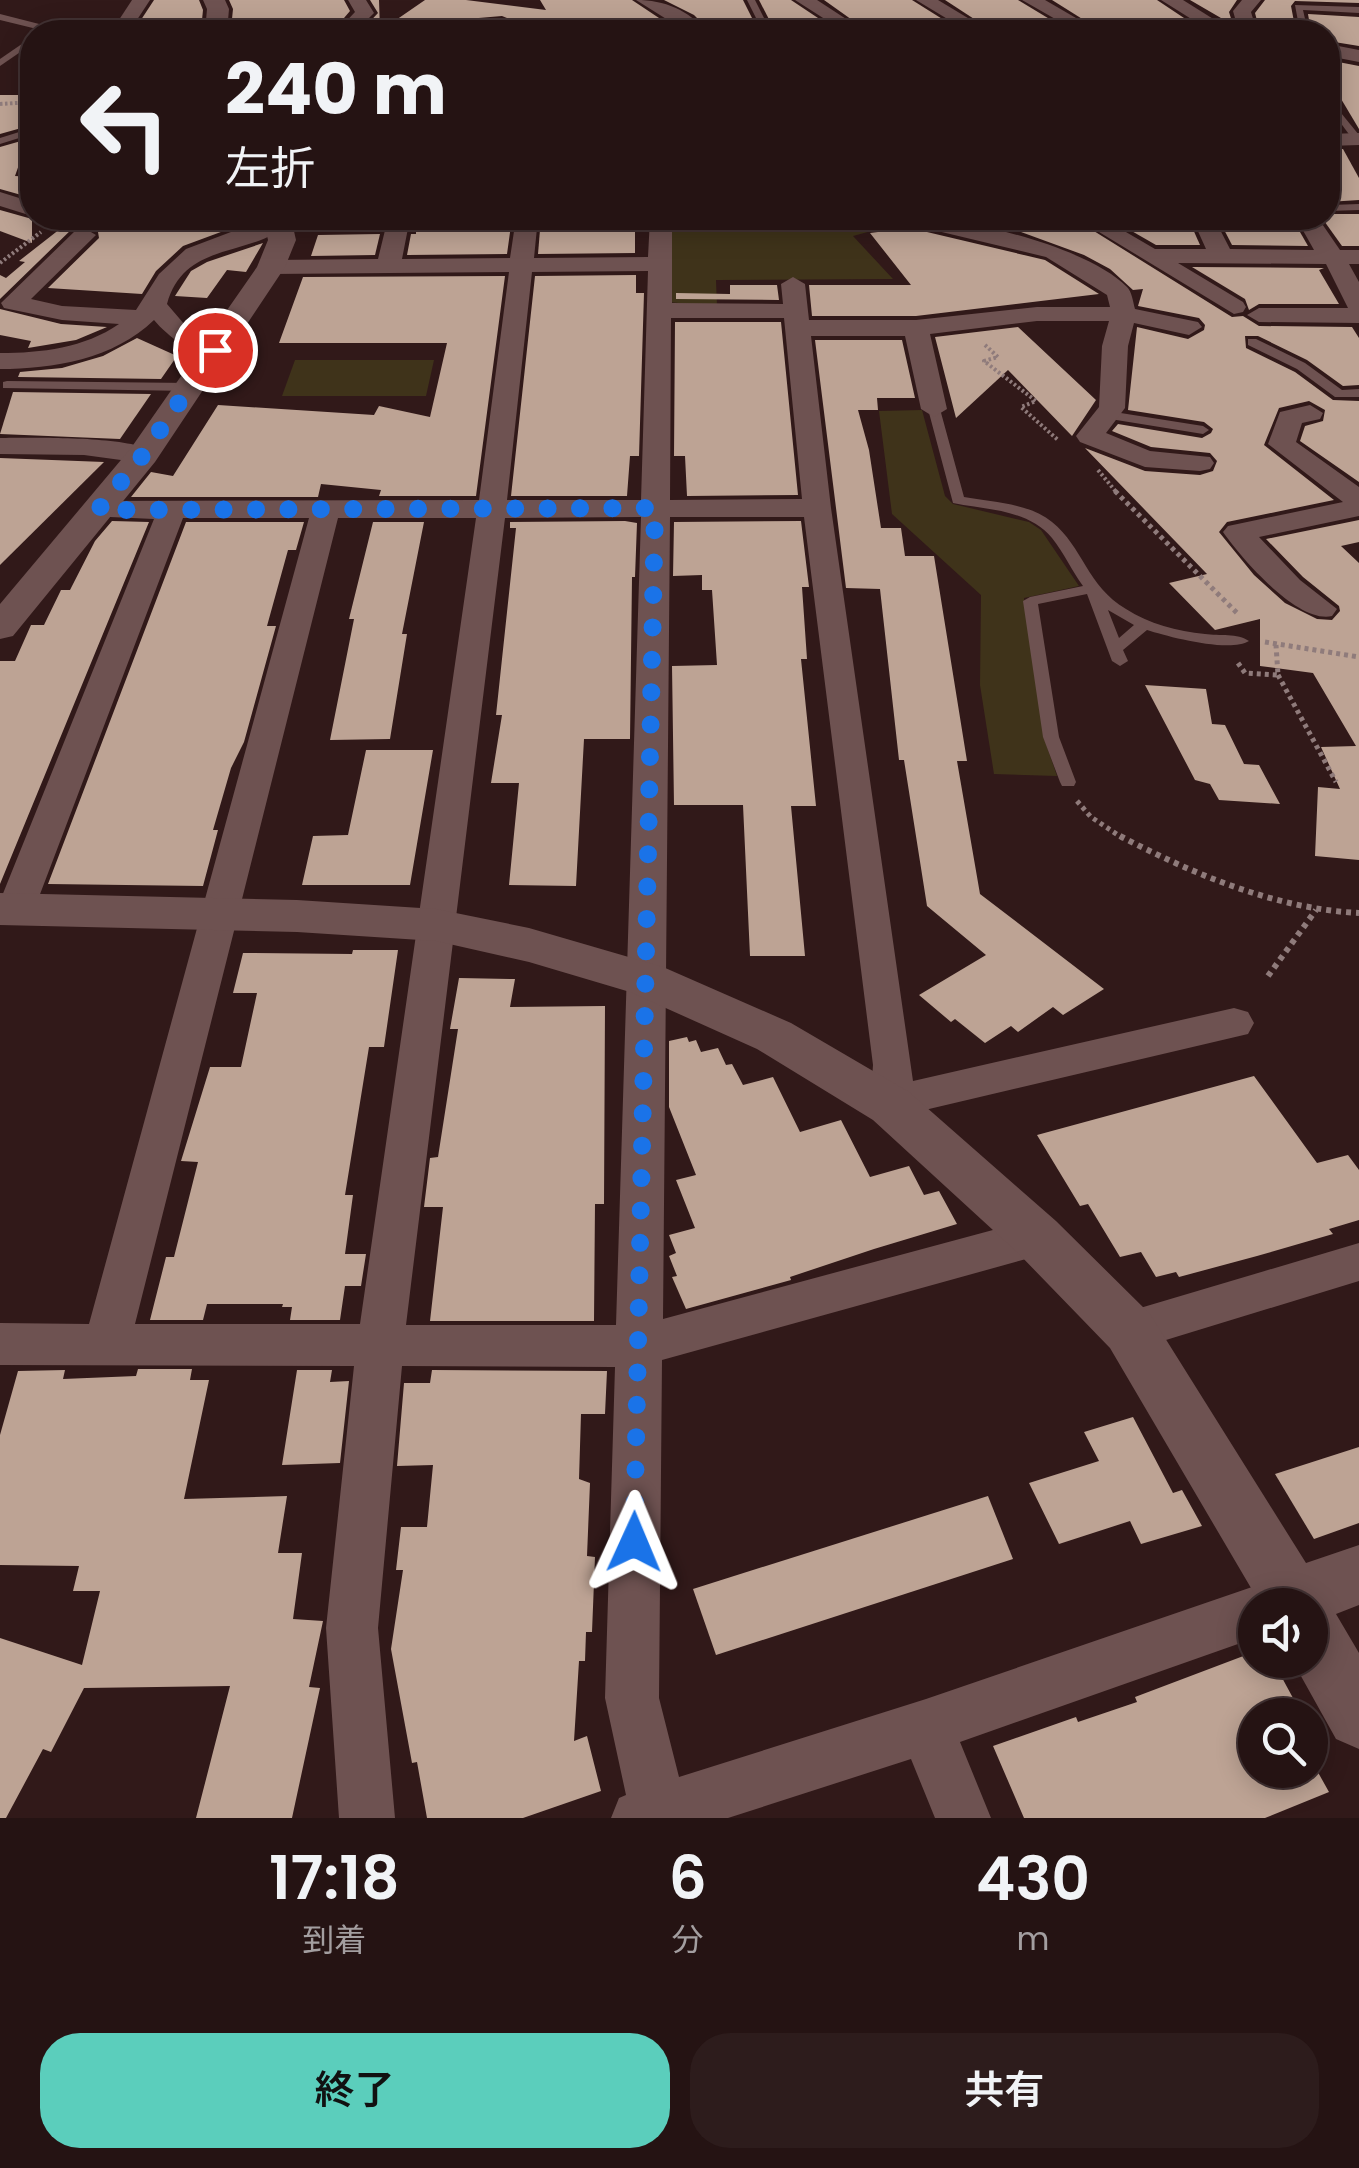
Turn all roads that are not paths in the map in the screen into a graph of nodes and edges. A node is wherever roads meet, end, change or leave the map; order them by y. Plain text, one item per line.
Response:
1 (645, 0) edge
2 (804, 0) edge
3 (925, 0) edge
4 (1030, 0) edge
5 (1170, 0) edge
6 (1359, 10) edge
7 (684, 20) edge
8 (836, 20) edge
9 (961, 20) edge
10 (1068, 20) edge
11 (1204, 20) edge
12 (1301, 20) edge
13 (1340, 116) edge
14 (1358, 139) edge
15 (263, 230) edge
16 (280, 230) edge
17 (397, 230) edge
18 (526, 230) edge
19 (660, 230) edge
20 (962, 230) edge
21 (1107, 230) edge
22 (1208, 230) edge
23 (1314, 230) edge
24 (84, 235) dead end
25 (1149, 256) junction
26 (1220, 256) junction
27 (1347, 257) edge
28 (522, 264) junction
29 (659, 264) junction
30 (389, 265) junction
31 (270, 267) junction
32 (1359, 306) edge
33 (1234, 307) dead end
34 (794, 308) junction
35 (657, 310) junction
36 (149, 312) junction
37 (1124, 314) junction
38 (1259, 315) dead end
39 (1359, 316) edge
40 (1189, 327) dead end
41 (916, 328) junction
42 (1252, 342) dead end
43 (215, 350) junction
44 (4, 373) edge
45 (190, 386) junction
46 (1359, 393) edge
47 (934, 408) joint
48 (1310, 414) dead end
49 (1099, 426) junction
50 (1203, 430) dead end
51 (0, 446) edge
52 (143, 455) junction
53 (1200, 463) dead end
54 (1359, 503) edge
55 (655, 508) junction
56 (817, 508) junction
57 (326, 509) junction
58 (492, 509) junction
59 (98, 510) junction
60 (172, 510) junction
61 (1092, 589) junction
62 (1321, 609) dead end
63 (1146, 623) junction
64 (0, 628) edge
65 (1242, 641) dead end
66 (1068, 782) road end
67 (8, 910) edge
68 (219, 916) junction
69 (436, 925) junction
70 (646, 980) junction
71 (1234, 1023) dead end
72 (891, 1106) junction
73 (1037, 1237) junction
74 (1359, 1262) edge
75 (1130, 1331) junction
76 (107, 1342) junction
77 (0, 1344) edge
78 (380, 1346) junction
79 (638, 1346) junction
80 (1359, 1575) edge
81 (1274, 1588) edge
82 (1328, 1590) edge
83 (1238, 1626) edge
84 (1328, 1671) edge
85 (1359, 1716) edge
86 (926, 1727) junction
87 (653, 1816) edge
88 (367, 1818) edge
89 (963, 1818) edge

1 - 7 street
2 - 8 street
3 - 9 street
4 - 10 street
5 - 11 street
6 - 12 lane
13 - 14 lane
15 - 36 street
16 - 31 street
17 - 30 street
18 - 28 street
19 - 29 street
20 - 37 street
21 - 25 street
22 - 26 street
23 - 27 street
24 - 36 street
25 - 26 street
25 - 33 street
26 - 27 street
27 - 32 street
28 - 29 street
28 - 30 street
28 - 58 street
29 - 35 street
30 - 31 street
31 - 43 street
34 - 35 street
34 - 41 street
34 - 56 street
35 - 55 street
36 - 43 street
36 - 44 street
37 - 40 street
37 - 41 street
37 - 49 street
38 - 39 street
41 - 47 street
42 - 46 lane
43 - 45 street
44 - 45 lane
45 - 52 street
47 - 61 lane
48 - 54 street
49 - 50 lane
49 - 53 street
51 - 52 street
52 - 59 street
54 - 62 street
55 - 56 street
55 - 58 street
55 - 70 street
56 - 72 street
57 - 58 street
57 - 60 street
57 - 68 street
58 - 69 street
59 - 60 street
59 - 64 street
60 - 67 street
61 - 63 lane
61 - 63 lane
61 - 66 lane
63 - 65 lane
67 - 68 street
68 - 69 street
68 - 76 street
69 - 70 street
69 - 78 street
70 - 72 street
70 - 79 street
71 - 72 street
72 - 73 street
73 - 75 street
73 - 79 street
74 - 75 street
75 - 81 street
76 - 77 street
76 - 78 street
78 - 79 street
78 - 88 street
79 - 87 street
80 - 82 street
83 - 86 street
84 - 85 street
86 - 87 street
86 - 89 street

